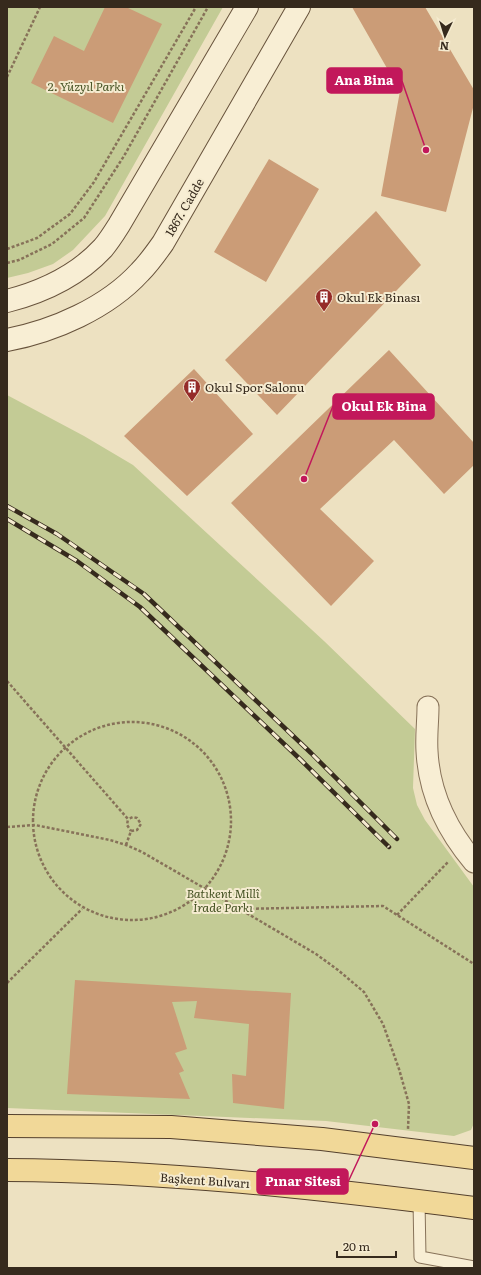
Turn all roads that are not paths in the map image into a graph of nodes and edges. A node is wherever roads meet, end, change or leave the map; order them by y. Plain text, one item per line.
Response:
1 (247, 7) edge
2 (299, 7) edge
3 (7, 301) edge
4 (7, 340) edge
5 (428, 707) dead end
6 (469, 850) edge
7 (7, 1126) edge
8 (474, 1158) edge
9 (7, 1170) edge
10 (419, 1201) junction
11 (474, 1208) edge
12 (474, 1268) edge

1 - 3 street
2 - 4 street, 1867. Cadde
5 - 6 street
7 - 8 main road
9 - 10 main road, Başkent Bulvarı
10 - 11 main road, Başkent Bulvarı
10 - 12 lane

